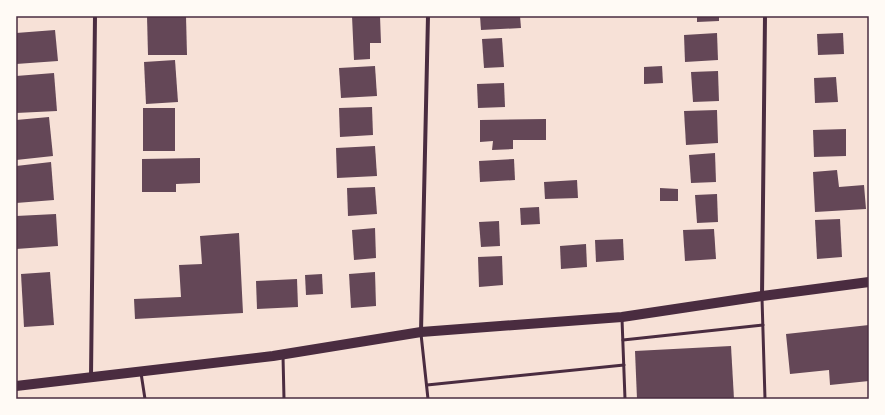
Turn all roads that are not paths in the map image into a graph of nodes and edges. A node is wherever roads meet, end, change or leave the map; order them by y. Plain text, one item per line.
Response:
1 (95, 16) edge
2 (428, 16) edge
3 (765, 16) edge
4 (869, 282) edge
5 (762, 296) junction
6 (622, 317) junction
7 (763, 325) junction
8 (421, 332) junction
9 (623, 340) junction
10 (283, 354) junction
11 (624, 365) junction
12 (141, 371) junction
13 (91, 377) junction
14 (427, 385) junction
15 (16, 386) edge
16 (145, 399) edge
17 (284, 399) edge
18 (428, 399) edge
19 (625, 399) edge
20 (765, 399) edge

1 - 13 street
2 - 8 street
3 - 5 street
4 - 5 main road
5 - 6 main road
5 - 7 lane
6 - 8 main road
6 - 9 lane
7 - 9 lane
7 - 20 lane
8 - 10 main road
8 - 14 lane
9 - 11 lane
10 - 12 main road
10 - 17 lane
11 - 14 lane
11 - 19 lane
12 - 13 main road
12 - 16 lane
13 - 15 main road
14 - 18 lane

